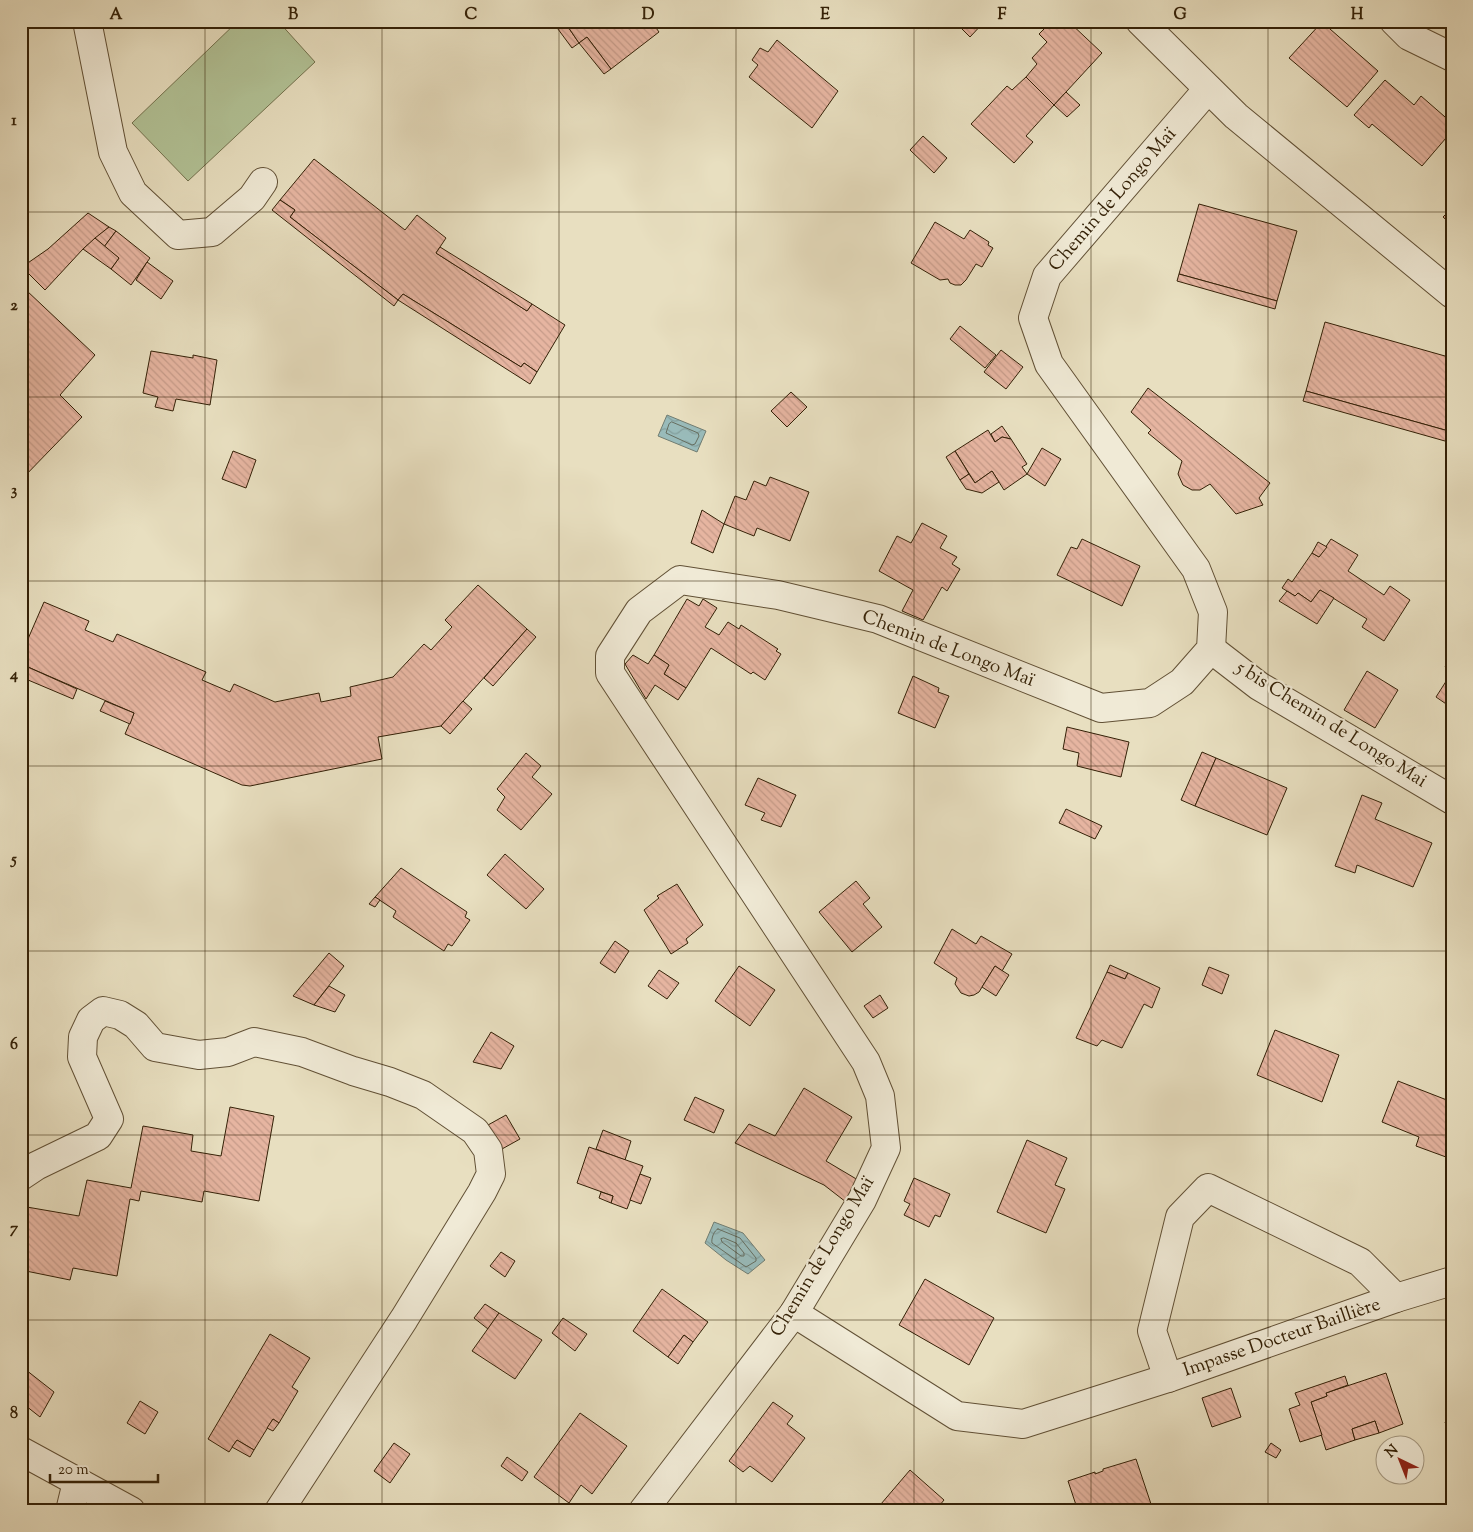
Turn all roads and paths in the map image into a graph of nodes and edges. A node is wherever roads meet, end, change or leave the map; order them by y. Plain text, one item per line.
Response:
1 (87, 21) edge
2 (1140, 21) edge
3 (1394, 21) edge
4 (1452, 57) edge
5 (1208, 89) junction
6 (263, 182) dead end
7 (1452, 294) edge
8 (1211, 648) junction
9 (1452, 800) edge
10 (21, 1176) edge
11 (1452, 1281) edge
12 (1396, 1298) junction
13 (794, 1313) junction
14 (1168, 1378) junction
15 (21, 1451) edge
16 (78, 1482) junction
17 (70, 1511) edge
18 (131, 1511) edge
19 (279, 1511) edge
20 (643, 1511) edge

1 - 6 street
2 - 5 street
3 - 4 street
5 - 7 street
5 - 8 street, Chemin de Longo Maï
8 - 9 street, 5 bis Chemin de Longo Mai
8 - 13 street, Chemin de Longo Maï
10 - 19 street
11 - 12 street, Impasse Docteur Baillière
12 - 14 street, Impasse Docteur Baillière
12 - 14 street, Impasse Docteur Baillière
13 - 14 street, Impasse Docteur Baillière
13 - 20 street, Chemin de Longo Maï
15 - 16 street
16 - 17 street
16 - 18 street

